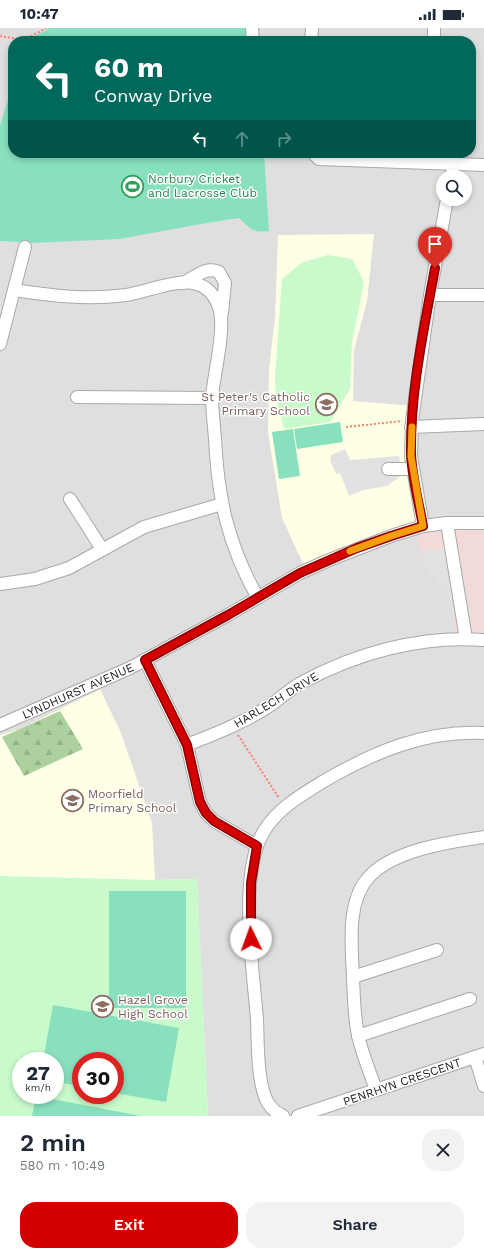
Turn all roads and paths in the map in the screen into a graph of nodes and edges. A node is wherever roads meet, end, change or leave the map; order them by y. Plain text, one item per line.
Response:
1 (46, 28) edge
2 (31, 36) edge
3 (318, 158) edge
4 (374, 158) edge
5 (432, 158) edge
6 (454, 164) junction
7 (484, 165) edge
8 (453, 170) edge
9 (446, 206) edge
10 (25, 246) dead end
11 (182, 283) junction
12 (14, 290) junction
13 (430, 295) junction
14 (484, 295) edge
15 (221, 324) junction
16 (0, 344) edge
17 (77, 397) dead end
18 (212, 398) junction
19 (412, 424) junction
20 (484, 424) edge
21 (346, 427) dead end
22 (388, 469) dead end
23 (413, 469) junction
24 (70, 499) dead end
25 (222, 504) junction
26 (484, 523) edge
27 (447, 524) junction
28 (423, 526) junction
29 (102, 549) junction
30 (0, 584) edge
31 (258, 598) junction
32 (466, 639) junction
33 (484, 640) edge
34 (145, 660) junction
35 (0, 725) edge
36 (233, 727) junction
37 (484, 733) edge
38 (187, 745) junction
39 (285, 808) junction
40 (484, 837) edge
41 (257, 846) junction
42 (437, 950) dead end
43 (353, 977) junction
44 (470, 999) dead end
45 (358, 1036) junction
46 (479, 1056) edge
47 (484, 1086) edge
48 (376, 1090) junction
49 (277, 1115) edge
50 (298, 1116) edge

1 - 2 path
3 - 4 street
5 - 6 street
6 - 7 street
6 - 8 street
9 - 13 street
10 - 12 street
11 - 12 street
11 - 15 street
11 - 15 street
12 - 16 street
13 - 14 street
13 - 19 street
15 - 18 street
17 - 18 street
18 - 25 street
19 - 20 street
19 - 21 path
19 - 23 street
22 - 23 street
23 - 28 street
24 - 29 street
25 - 29 street
25 - 31 street
26 - 27 street, LYNDHURST AVENUE
27 - 28 street, LYNDHURST AVENUE
27 - 32 street
28 - 31 street, LYNDHURST AVENUE
29 - 30 street
31 - 34 street, LYNDHURST AVENUE
32 - 33 street, HARLECH DRIVE
32 - 36 street, HARLECH DRIVE
34 - 35 street, LYNDHURST AVENUE
34 - 38 street
36 - 38 street, HARLECH DRIVE
36 - 39 path
37 - 39 street
38 - 41 street
39 - 41 street
40 - 43 street
41 - 49 street
42 - 43 street
43 - 45 street
44 - 45 street
45 - 48 street
46 - 47 street
46 - 48 street, PENRHYN CRESCENT
48 - 50 street, PENRHYN CRESCENT

